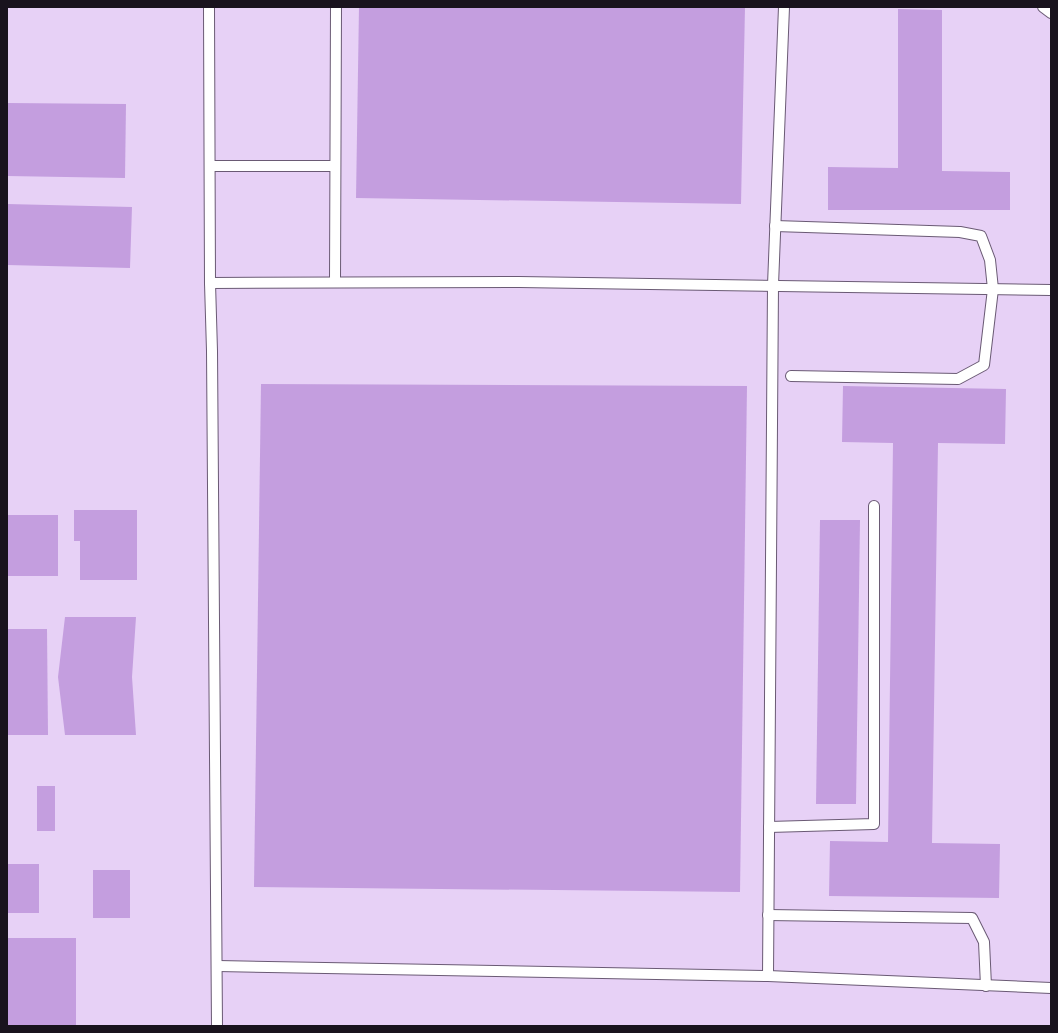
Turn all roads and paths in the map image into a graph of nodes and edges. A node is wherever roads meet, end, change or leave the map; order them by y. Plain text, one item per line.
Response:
1 (209, 7) edge
2 (336, 7) edge
3 (784, 7) edge
4 (1043, 7) edge
5 (1051, 13) edge
6 (210, 166) junction
7 (335, 166) junction
8 (775, 226) junction
9 (335, 282) junction
10 (210, 283) junction
11 (773, 285) junction
12 (993, 289) junction
13 (1051, 290) edge
14 (791, 376) dead end
15 (874, 506) dead end
16 (769, 827) junction
17 (768, 915) junction
18 (218, 966) junction
19 (768, 976) junction
20 (986, 986) junction
21 (1051, 988) edge
22 (217, 1026) edge

1 - 6 lane
2 - 7 lane
3 - 8 lane
4 - 5 lane
6 - 7 lane
6 - 10 lane
7 - 9 lane
8 - 11 lane
8 - 12 lane
9 - 10 lane
9 - 11 lane
10 - 18 lane
11 - 12 lane
11 - 16 lane
12 - 13 lane
12 - 14 lane
15 - 16 lane
16 - 17 lane
17 - 19 lane
17 - 20 lane
18 - 19 lane
18 - 22 lane
19 - 20 lane
20 - 21 lane

